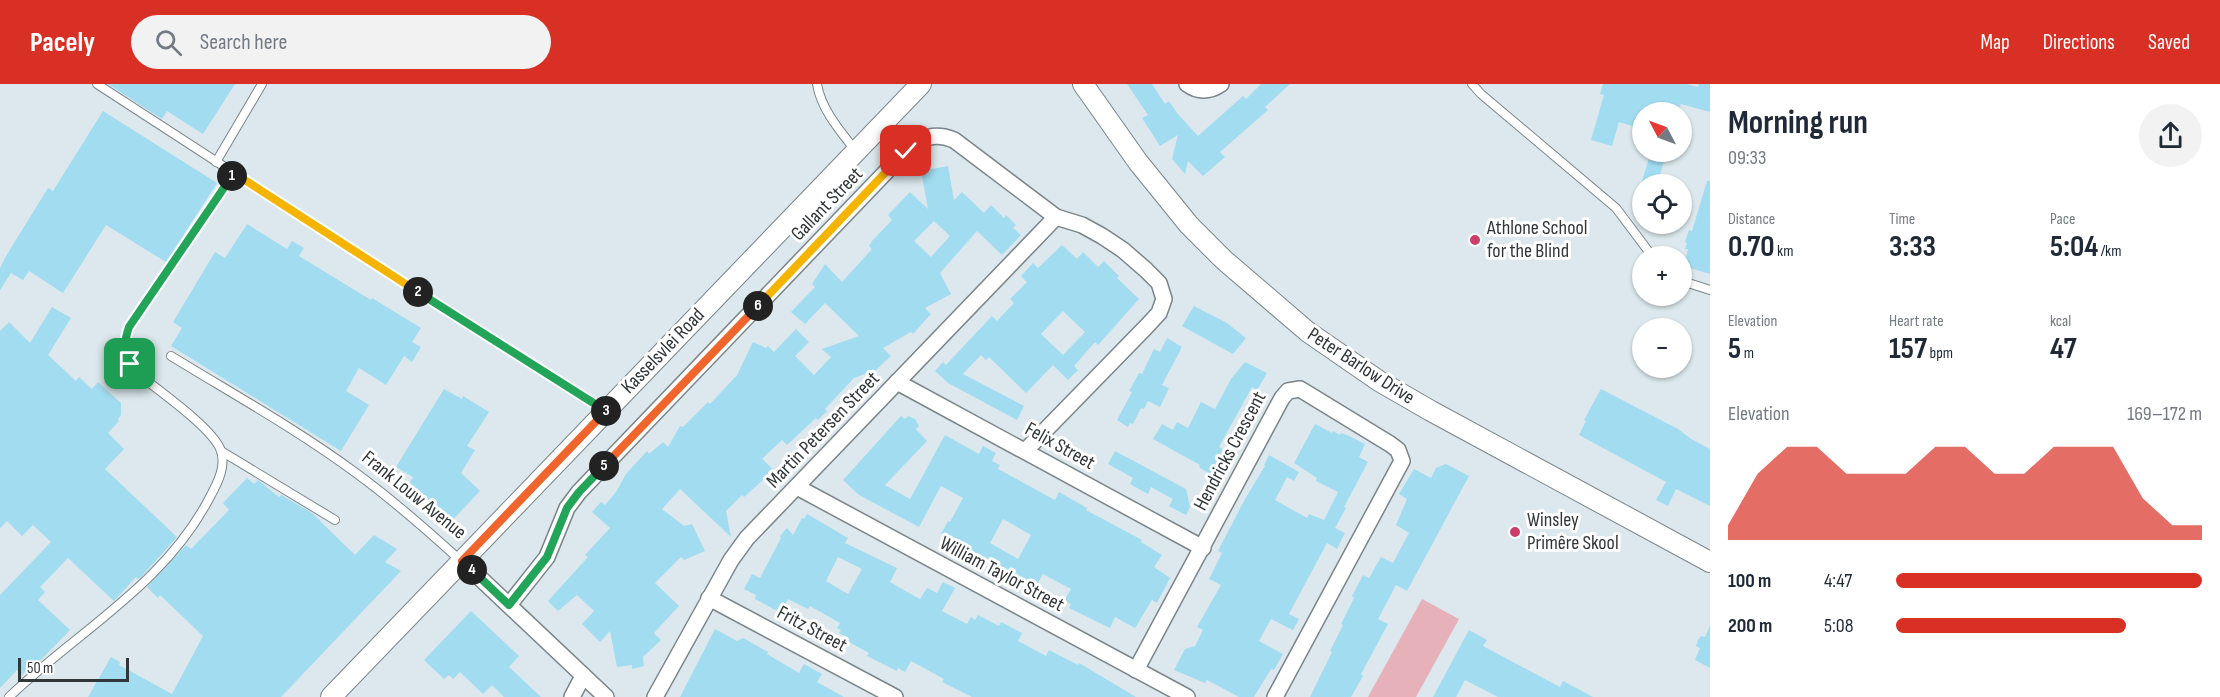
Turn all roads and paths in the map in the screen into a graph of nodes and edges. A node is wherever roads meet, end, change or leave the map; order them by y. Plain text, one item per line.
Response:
1 (97, 84) edge
2 (262, 84) edge
3 (817, 84) edge
4 (921, 84) edge
5 (1083, 84) edge
6 (1187, 84) edge
7 (1221, 84) edge
8 (1472, 84) edge
9 (855, 151) junction
10 (216, 162) junction
11 (234, 173) junction
12 (1056, 217) junction
13 (1644, 246) edge
14 (1692, 285) edge
15 (1710, 291) edge
16 (171, 357) dead end
17 (897, 382) junction
18 (606, 411) junction
19 (1026, 450) junction
20 (221, 451) junction
21 (797, 487) junction
22 (335, 520) dead end
23 (1203, 548) junction
24 (462, 561) junction
25 (1710, 562) edge
26 (709, 598) junction
27 (509, 605) junction
28 (1136, 670) junction
29 (583, 676) junction
30 (9, 697) edge
31 (331, 697) edge
32 (572, 697) edge
33 (606, 697) edge
34 (655, 697) edge
35 (895, 697) edge
36 (1187, 697) edge
37 (1275, 697) edge

1 - 10 lane
2 - 10 lane
3 - 9 lane
4 - 9 street, Kasselsvlei Road
5 - 25 street, Peter Barlow Drive
6 - 7 street
8 - 13 lane
9 - 18 street, Kasselsvlei Road
10 - 11 lane
11 - 18 lane
11 - 20 lane
12 - 17 street, Martin Petersen Street
12 - 19 street, Gallant Street
12 - 27 street, Gallant Street
14 - 15 lane
16 - 24 lane, Frank Louw Avenue
17 - 19 street, Felix Street
17 - 21 street, Martin Petersen Street
18 - 24 street, Kasselsvlei Road
19 - 23 street, Felix Street
20 - 22 lane
20 - 30 lane
21 - 26 street, Martin Petersen Street
21 - 28 street, William Taylor Street
23 - 28 street, Hendricks Crescent
23 - 37 street, Hendricks Crescent
24 - 27 street, Frank Louw Avenue
24 - 31 street, Kasselsvlei Road
26 - 34 street, Martin Petersen Street
26 - 35 street, Fritz Street
27 - 29 street, Frank Louw Avenue
28 - 36 street, William Taylor Street
29 - 32 street
29 - 33 street, Frank Louw Avenue

